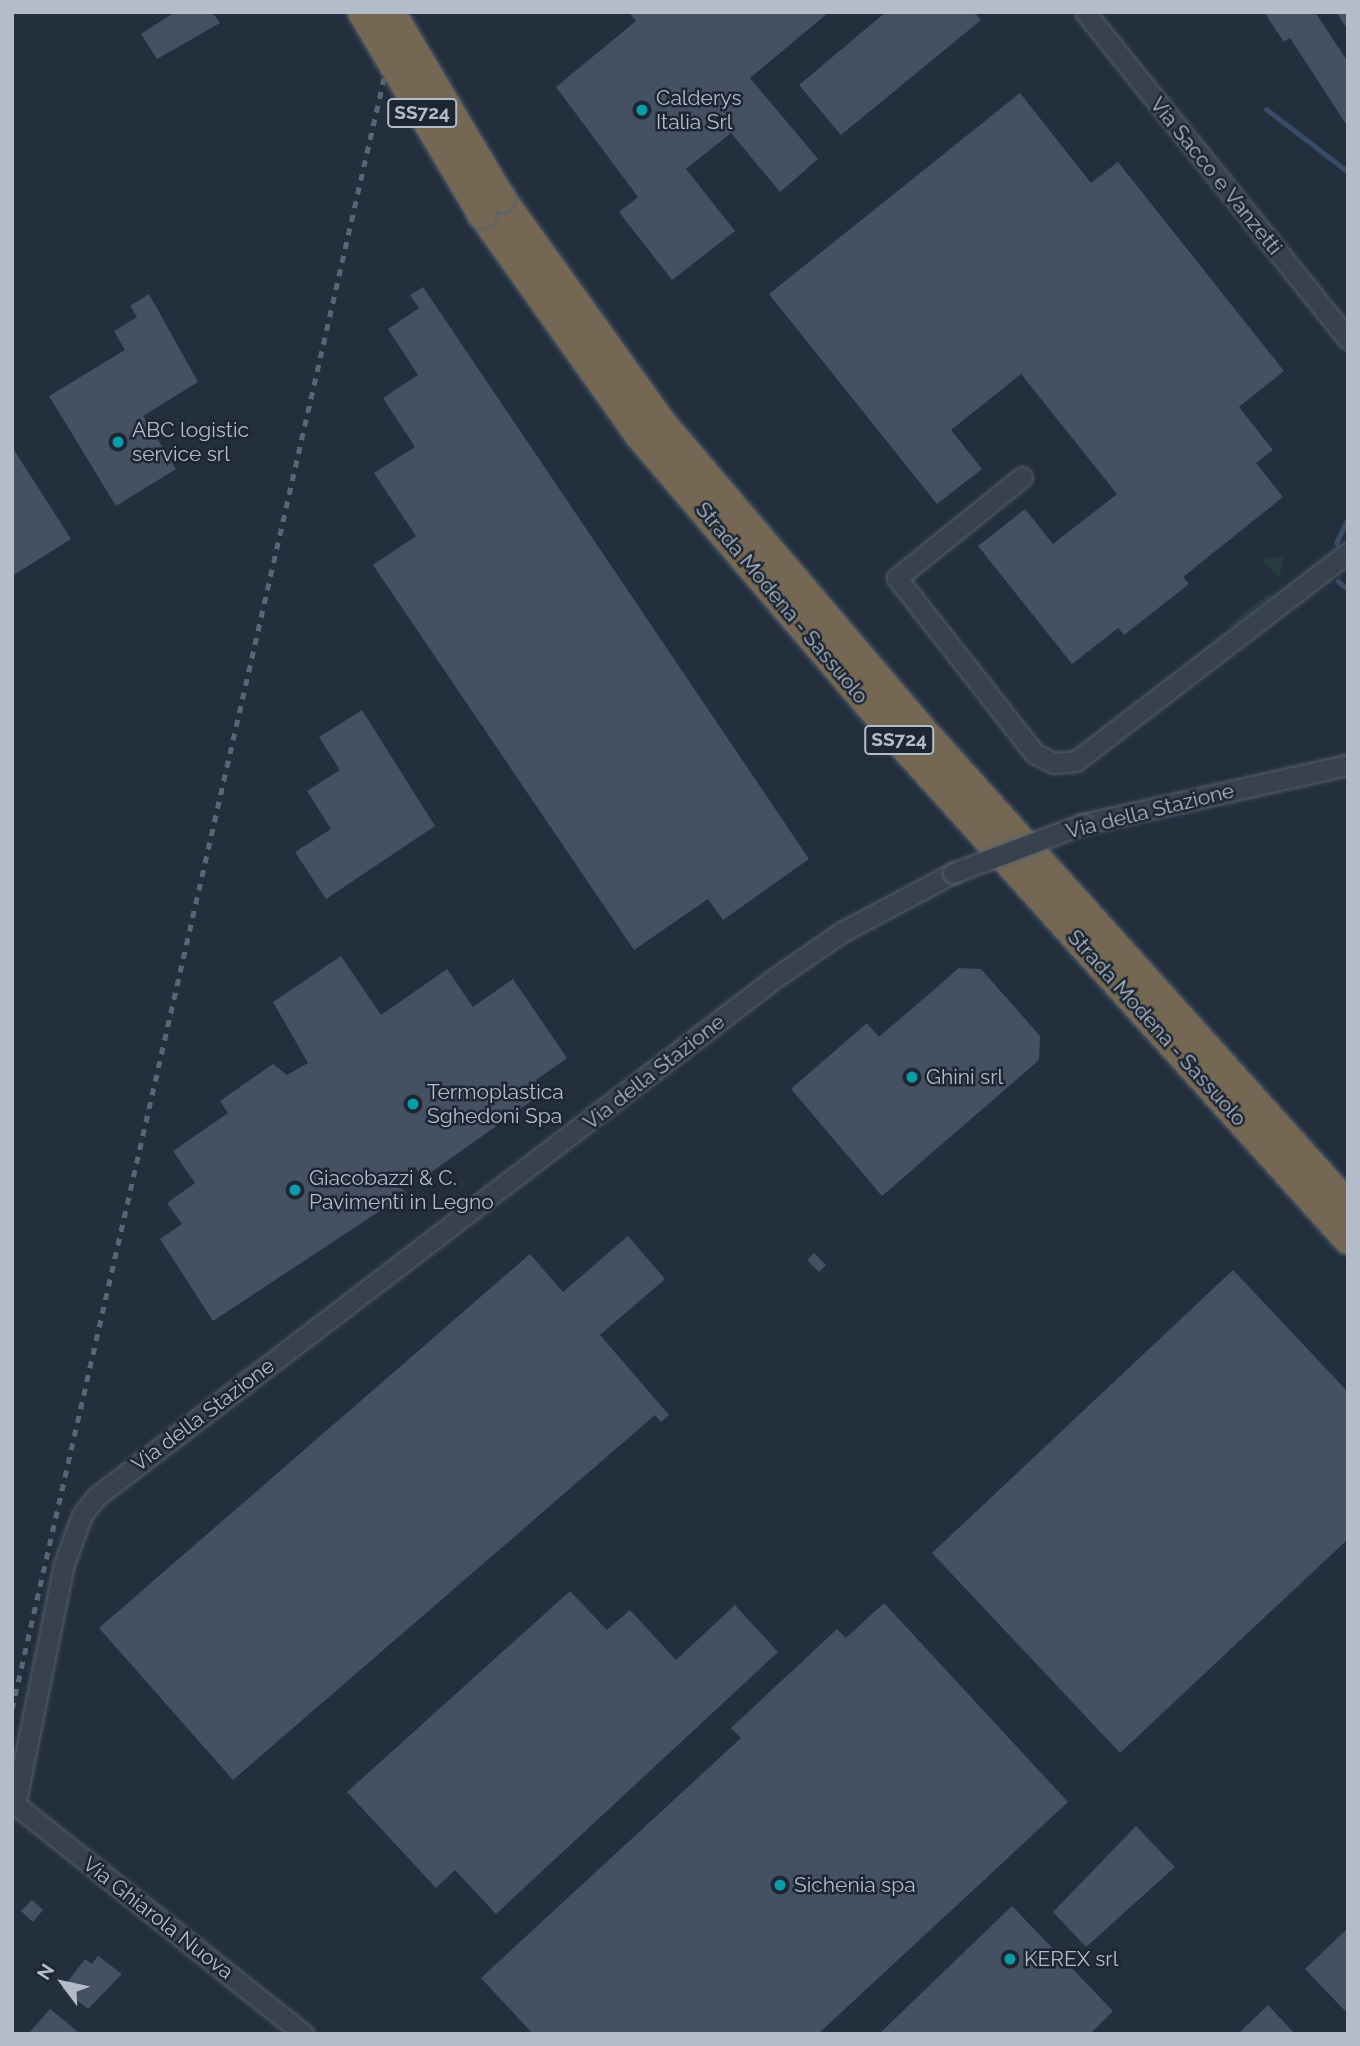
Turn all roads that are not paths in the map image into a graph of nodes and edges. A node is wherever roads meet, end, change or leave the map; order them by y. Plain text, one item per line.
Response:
1 (362, 12) edge
2 (391, 12) edge
3 (1085, 12) edge
4 (492, 206) junction
5 (1348, 339) edge
6 (1023, 477) dead end
7 (1348, 552) edge
8 (1348, 765) edge
9 (1348, 1206) edge
10 (1348, 1240) edge
11 (14, 1803) edge
12 (304, 2034) edge

1 - 4 highway, Strada Modena - Sassuolo / SS724, bridge
2 - 4 highway, Strada Modena - Sassuolo / SS724, bridge
3 - 5 street, Via Sacco e Vanzetti
4 - 9 highway, Strada Modena - Sassuolo / SS724
4 - 10 highway, Strada Modena - Sassuolo / SS724
6 - 7 street
8 - 11 street, Via della Stazione, bridge
11 - 12 street, Via Ghiarola Nuova

